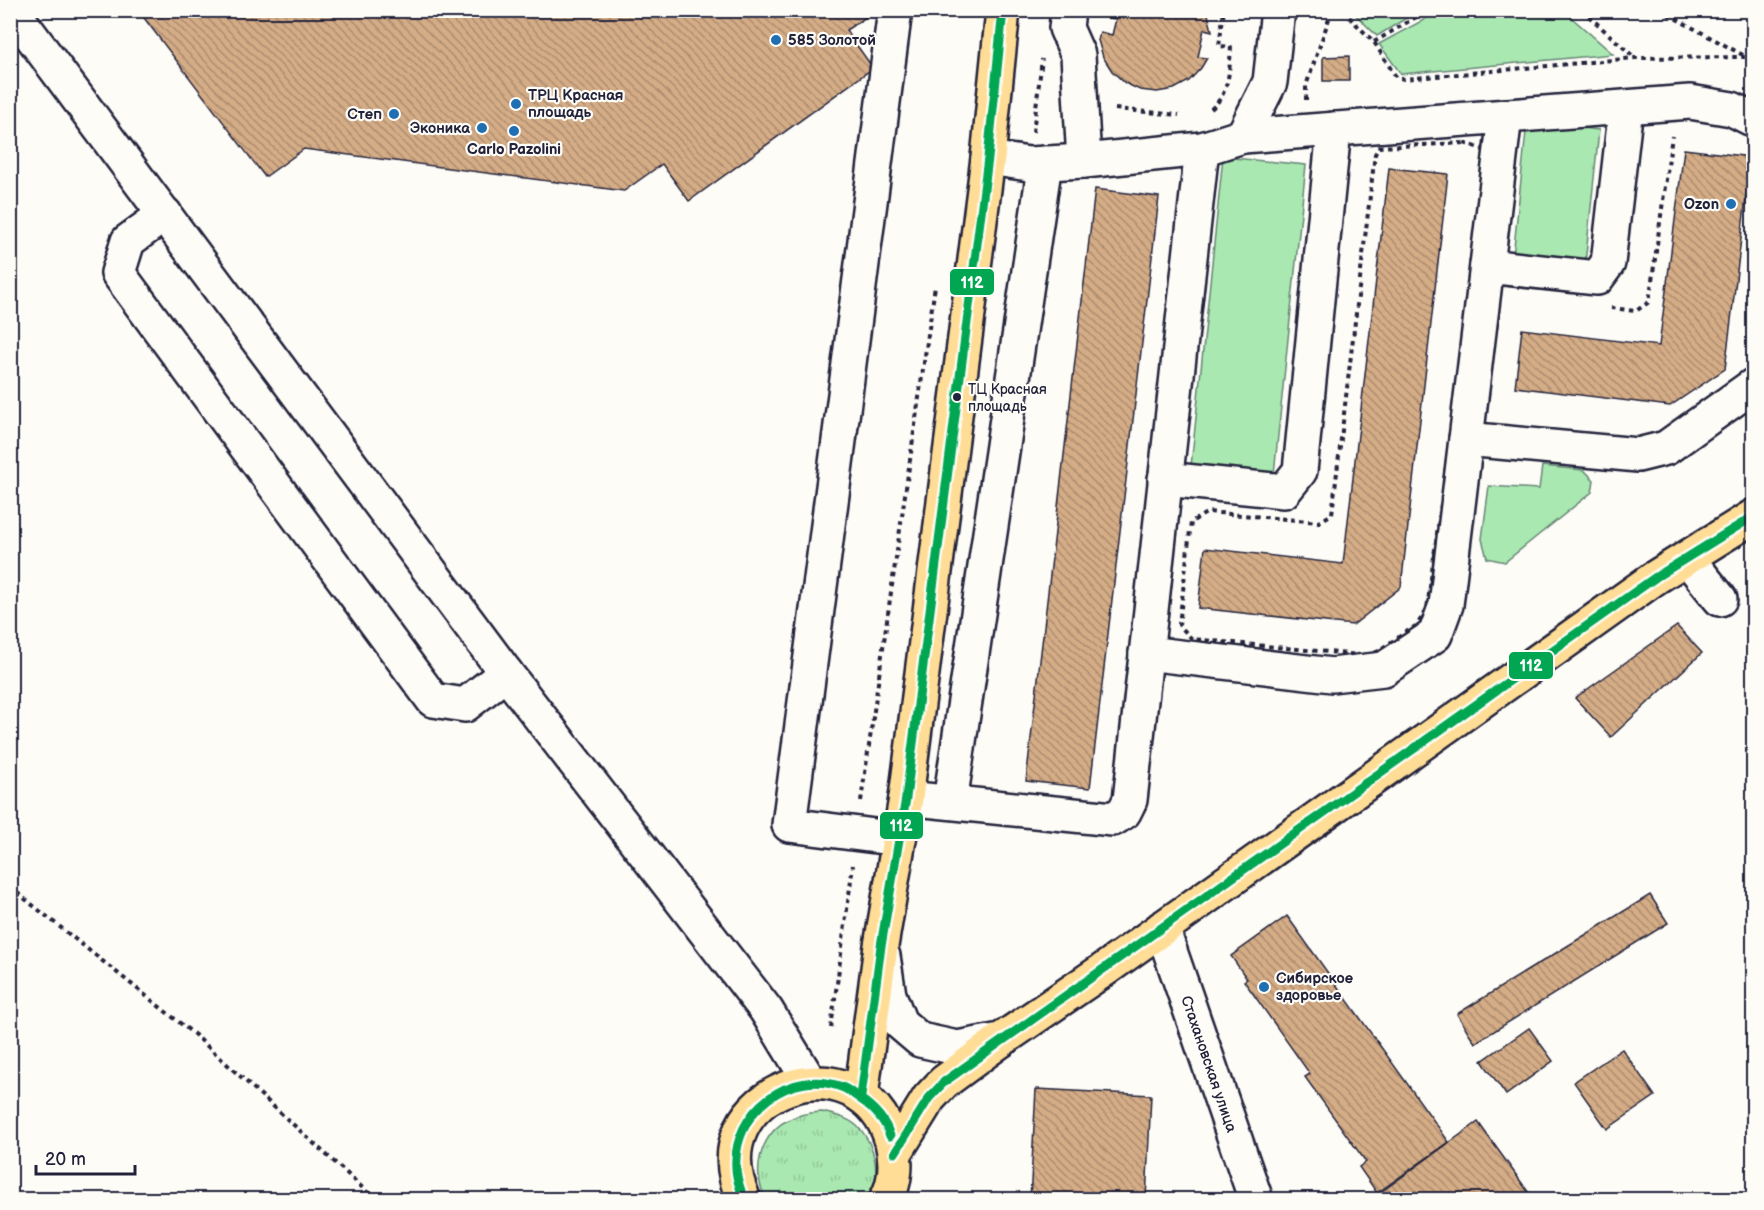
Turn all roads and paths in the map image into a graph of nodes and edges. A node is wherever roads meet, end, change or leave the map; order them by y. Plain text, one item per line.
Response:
1 (12, 10) edge
2 (895, 10) edge
3 (1003, 10) edge
4 (1068, 10) edge
5 (1224, 10) edge
6 (1278, 10) edge
7 (1428, 10) edge
8 (1581, 10) edge
9 (1660, 10) edge
10 (1345, 12) edge
11 (1374, 42) junction
12 (1745, 57) junction
13 (1635, 58) junction
14 (1754, 61) edge
15 (1626, 107) junction
16 (1111, 109) dead end
17 (1208, 112) dead end
18 (1190, 116) dead end
19 (1505, 116) junction
20 (1754, 120) edge
21 (1321, 130) junction
22 (1243, 136) junction
23 (1202, 149) junction
24 (988, 158) junction
25 (1084, 161) junction
26 (1045, 163) junction
27 (165, 214) junction
28 (1487, 266) junction
29 (936, 281) dead end
30 (1754, 385) edge
31 (1466, 439) junction
32 (1166, 479) junction
33 (1208, 512) joint
34 (1754, 516) edge
35 (1687, 558) junction
36 (1720, 598) dead end
37 (1146, 653) junction
38 (506, 673) junction
39 (906, 798) junction
40 (950, 802) junction
41 (857, 834) junction
42 (899, 839) junction
43 (10, 887) edge
44 (1161, 928) junction
45 (881, 946) junction
46 (831, 1028) dead end
47 (1001, 1040) junction
48 (810, 1082) junction
49 (861, 1096) junction
50 (895, 1153) junction
51 (10, 1197) edge
52 (18, 1200) edge
53 (376, 1200) edge
54 (744, 1200) edge
55 (886, 1200) edge
56 (1256, 1200) edge

1 - 27 street
2 - 41 street
3 - 24 main road
4 - 25 street
5 - 17 path
6 - 22 street
7 - 11 path
8 - 13 path
9 - 12 path
10 - 11 path
10 - 21 path
11 - 13 path
12 - 13 path
12 - 14 path
15 - 19 street
15 - 20 street
15 - 28 street
16 - 18 path
19 - 21 street
19 - 28 street
21 - 22 street
21 - 32 street
22 - 23 street
23 - 25 street
23 - 32 street
24 - 26 street
24 - 39 main road
25 - 26 street
26 - 40 street
27 - 38 street
27 - 38 street
28 - 31 street
29 - 41 path
30 - 31 street
31 - 37 street
32 - 37 street
33 - 33 path
34 - 35 main road
35 - 36 street
35 - 44 main road
37 - 40 street
38 - 48 street
39 - 40 street
39 - 42 main road
41 - 42 street
41 - 46 path
42 - 45 main road
43 - 53 path
44 - 47 main road
44 - 56 street, Стахановская улица
45 - 47 street
45 - 49 main road
47 - 50 main road
48 - 49 main road
48 - 54 main road
49 - 50 main road
50 - 55 main road
51 - 52 path

